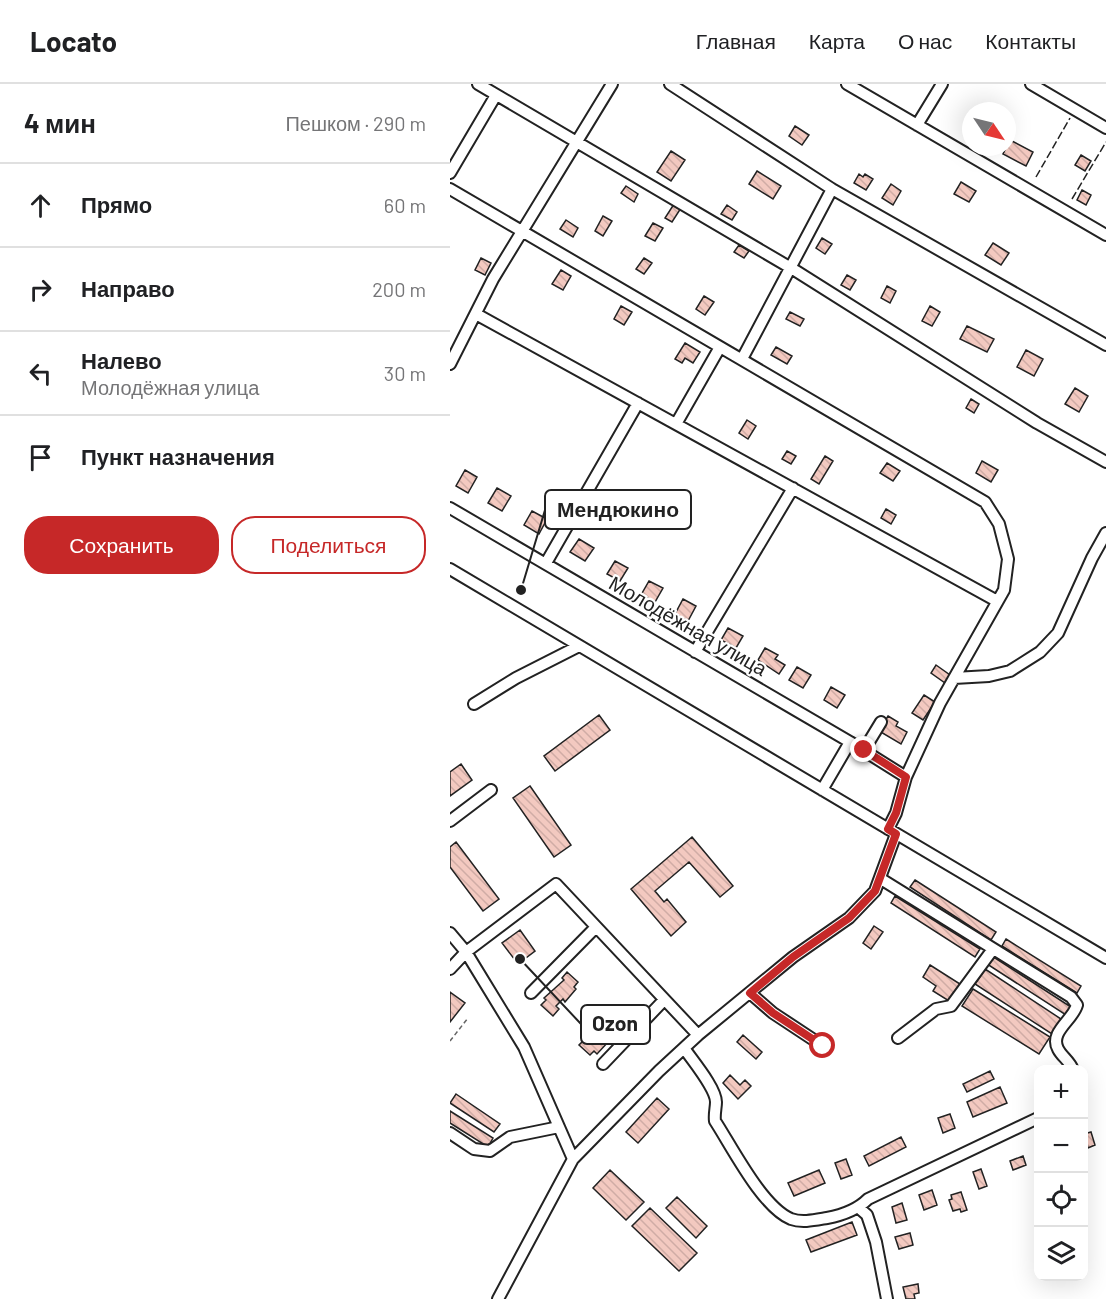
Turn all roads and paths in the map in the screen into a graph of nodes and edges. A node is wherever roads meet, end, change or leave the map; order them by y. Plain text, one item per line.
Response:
1 (478, 84) edge
2 (612, 84) edge
3 (670, 84) edge
4 (847, 84) edge
5 (942, 84) edge
6 (1031, 84) edge
7 (496, 95) junction
8 (917, 125) junction
9 (1106, 128) edge
10 (576, 142) junction
11 (450, 173) edge
12 (450, 189) edge
13 (832, 189) junction
14 (523, 230) junction
15 (1106, 235) edge
16 (790, 268) junction
17 (476, 314) junction
18 (1106, 345) edge
19 (720, 346) junction
20 (742, 360) junction
21 (450, 364) edge
22 (638, 403) junction
23 (676, 424) junction
24 (1106, 462) edge
25 (793, 489) junction
26 (450, 508) edge
27 (1106, 533) edge
28 (546, 563) junction
29 (450, 569) edge
30 (997, 601) junction
31 (579, 646) junction
32 (695, 652) junction
33 (954, 678) junction
34 (474, 704) dead end
35 (880, 722) dead end
36 (850, 742) junction
37 (864, 750) junction
38 (906, 777) junction
39 (491, 790) dead end
40 (822, 790) junction
41 (450, 821) edge
42 (892, 831) junction
43 (881, 879) junction
44 (596, 927) junction
45 (450, 933) edge
46 (993, 949) junction
47 (466, 952) junction
48 (1106, 958) edge
49 (450, 969) edge
50 (531, 993) dead end
51 (750, 993) junction
52 (664, 1000) junction
53 (468, 1018) dead end
54 (698, 1035) junction
55 (898, 1038) dead end
56 (450, 1041) edge
57 (823, 1046) dead end
58 (684, 1048) junction
59 (603, 1064) dead end
60 (1072, 1065) edge
61 (1036, 1119) edge
62 (559, 1127) junction
63 (450, 1133) edge
64 (573, 1159) junction
65 (859, 1208) junction
66 (498, 1299) edge
67 (887, 1299) edge

1 - 7 street
2 - 10 street
3 - 13 street
4 - 8 street
5 - 8 street
6 - 9 street
7 - 10 street
7 - 11 street
8 - 15 street
10 - 14 street
10 - 16 street
12 - 14 street
13 - 16 street
13 - 18 street
14 - 17 street
14 - 19 street
16 - 20 street
16 - 24 street
17 - 21 street
17 - 22 street
19 - 20 street
19 - 23 street
20 - 30 street
22 - 23 street
22 - 28 street
23 - 25 street
25 - 30 street
25 - 32 street
26 - 28 street, Молодёжная улица
27 - 33 street
28 - 32 street, Молодёжная улица
29 - 31 street
30 - 33 street
31 - 34 street
31 - 40 street
32 - 36 street, Молодёжная улица
33 - 38 street
35 - 37 street
36 - 37 street, Молодёжная улица
36 - 40 street
37 - 38 street, Молодёжная улица
38 - 42 street
39 - 41 street
40 - 42 street
42 - 43 street
42 - 48 street
43 - 46 street
43 - 51 street
44 - 47 street
44 - 50 street
44 - 52 street
45 - 47 street
46 - 55 street
46 - 60 street
47 - 49 street
47 - 62 street
51 - 54 street
51 - 57 street
52 - 54 street
52 - 59 street
53 - 56 path
54 - 58 street
58 - 64 street
58 - 65 street
61 - 65 street
62 - 63 street
62 - 64 street
64 - 66 street
65 - 67 street

